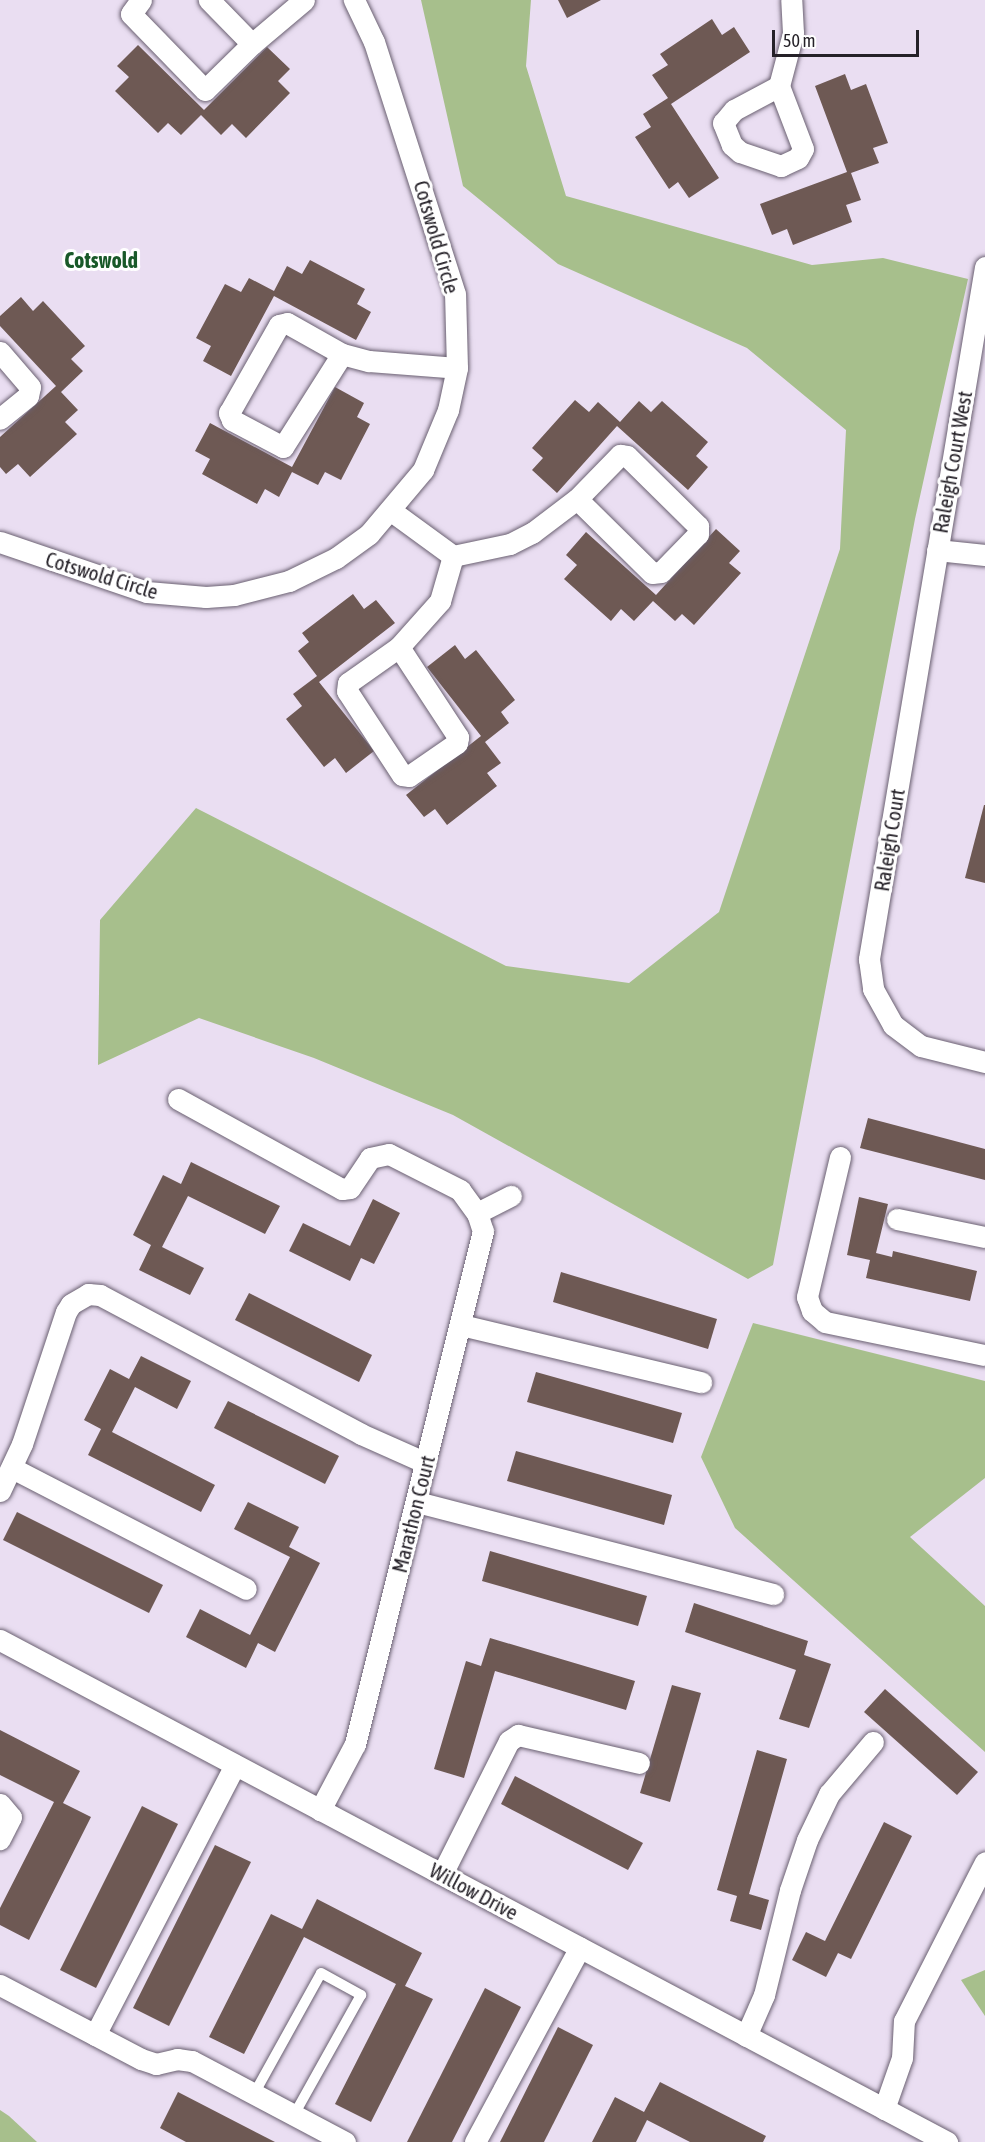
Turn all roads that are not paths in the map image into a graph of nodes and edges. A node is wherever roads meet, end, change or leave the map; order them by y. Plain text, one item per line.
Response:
1 (141, 0) edge
2 (209, 0) edge
3 (304, 0) edge
4 (354, 0) edge
5 (791, 0) edge
6 (252, 45) junction
7 (779, 86) dead end
8 (985, 267) edge
9 (0, 352) edge
10 (342, 354) junction
11 (977, 363) edge
12 (457, 368) junction
13 (0, 419) edge
14 (577, 499) junction
15 (390, 510) junction
16 (0, 542) edge
17 (937, 550) junction
18 (985, 555) edge
19 (453, 556) junction
20 (399, 647) junction
21 (985, 1062) edge
22 (178, 1100) dead end
23 (840, 1157) dead end
24 (511, 1196) dead end
25 (477, 1213) junction
26 (897, 1219) dead end
27 (985, 1237) edge
28 (461, 1325) junction
29 (985, 1355) edge
30 (701, 1382) dead end
31 (426, 1463) junction
32 (12, 1468) junction
33 (0, 1491) edge
34 (417, 1502) junction
35 (246, 1589) dead end
36 (773, 1594) dead end
37 (0, 1640) edge
38 (873, 1742) dead end
39 (639, 1764) dead end
40 (235, 1765) junction
41 (0, 1804) edge
42 (320, 1810) junction
43 (0, 1839) edge
44 (985, 1862) edge
45 (442, 1874) junction
46 (580, 1947) junction
47 (0, 1985) edge
48 (95, 2036) junction
49 (746, 2036) junction
50 (255, 2094) junction
51 (884, 2109) junction
52 (294, 2115) junction
53 (345, 2142) edge
54 (475, 2142) edge
55 (947, 2142) edge

1 - 6 street
2 - 6 street
3 - 6 street
4 - 12 street, Cotswold Circle
5 - 7 street
8 - 11 street, Raleigh Court West
9 - 13 street
10 - 10 street
10 - 12 street
11 - 17 street, Raleigh Court West
12 - 15 street, Cotswold Circle
14 - 14 street
14 - 19 street
15 - 16 street, Cotswold Circle
15 - 19 street
17 - 18 street
17 - 21 street, Raleigh Court
19 - 20 street
20 - 20 street
22 - 25 street
23 - 29 street
24 - 25 street
25 - 28 street, Marathon Court
26 - 27 street
28 - 30 street
28 - 31 street, Marathon Court
31 - 32 street
31 - 34 street, Marathon Court
32 - 33 street
32 - 35 street
34 - 36 street
34 - 42 street, Marathon Court
37 - 40 street, Willow Drive
38 - 49 street
39 - 45 street
40 - 42 street, Willow Drive
40 - 48 street
41 - 43 street
42 - 45 street, Willow Drive
44 - 51 street
45 - 46 street, Willow Drive
46 - 49 street, Willow Drive
46 - 54 street
47 - 48 street
48 - 50 street
49 - 51 street, Willow Drive
50 - 52 street
50 - 52 lane
51 - 55 street, Willow Drive
52 - 53 street

